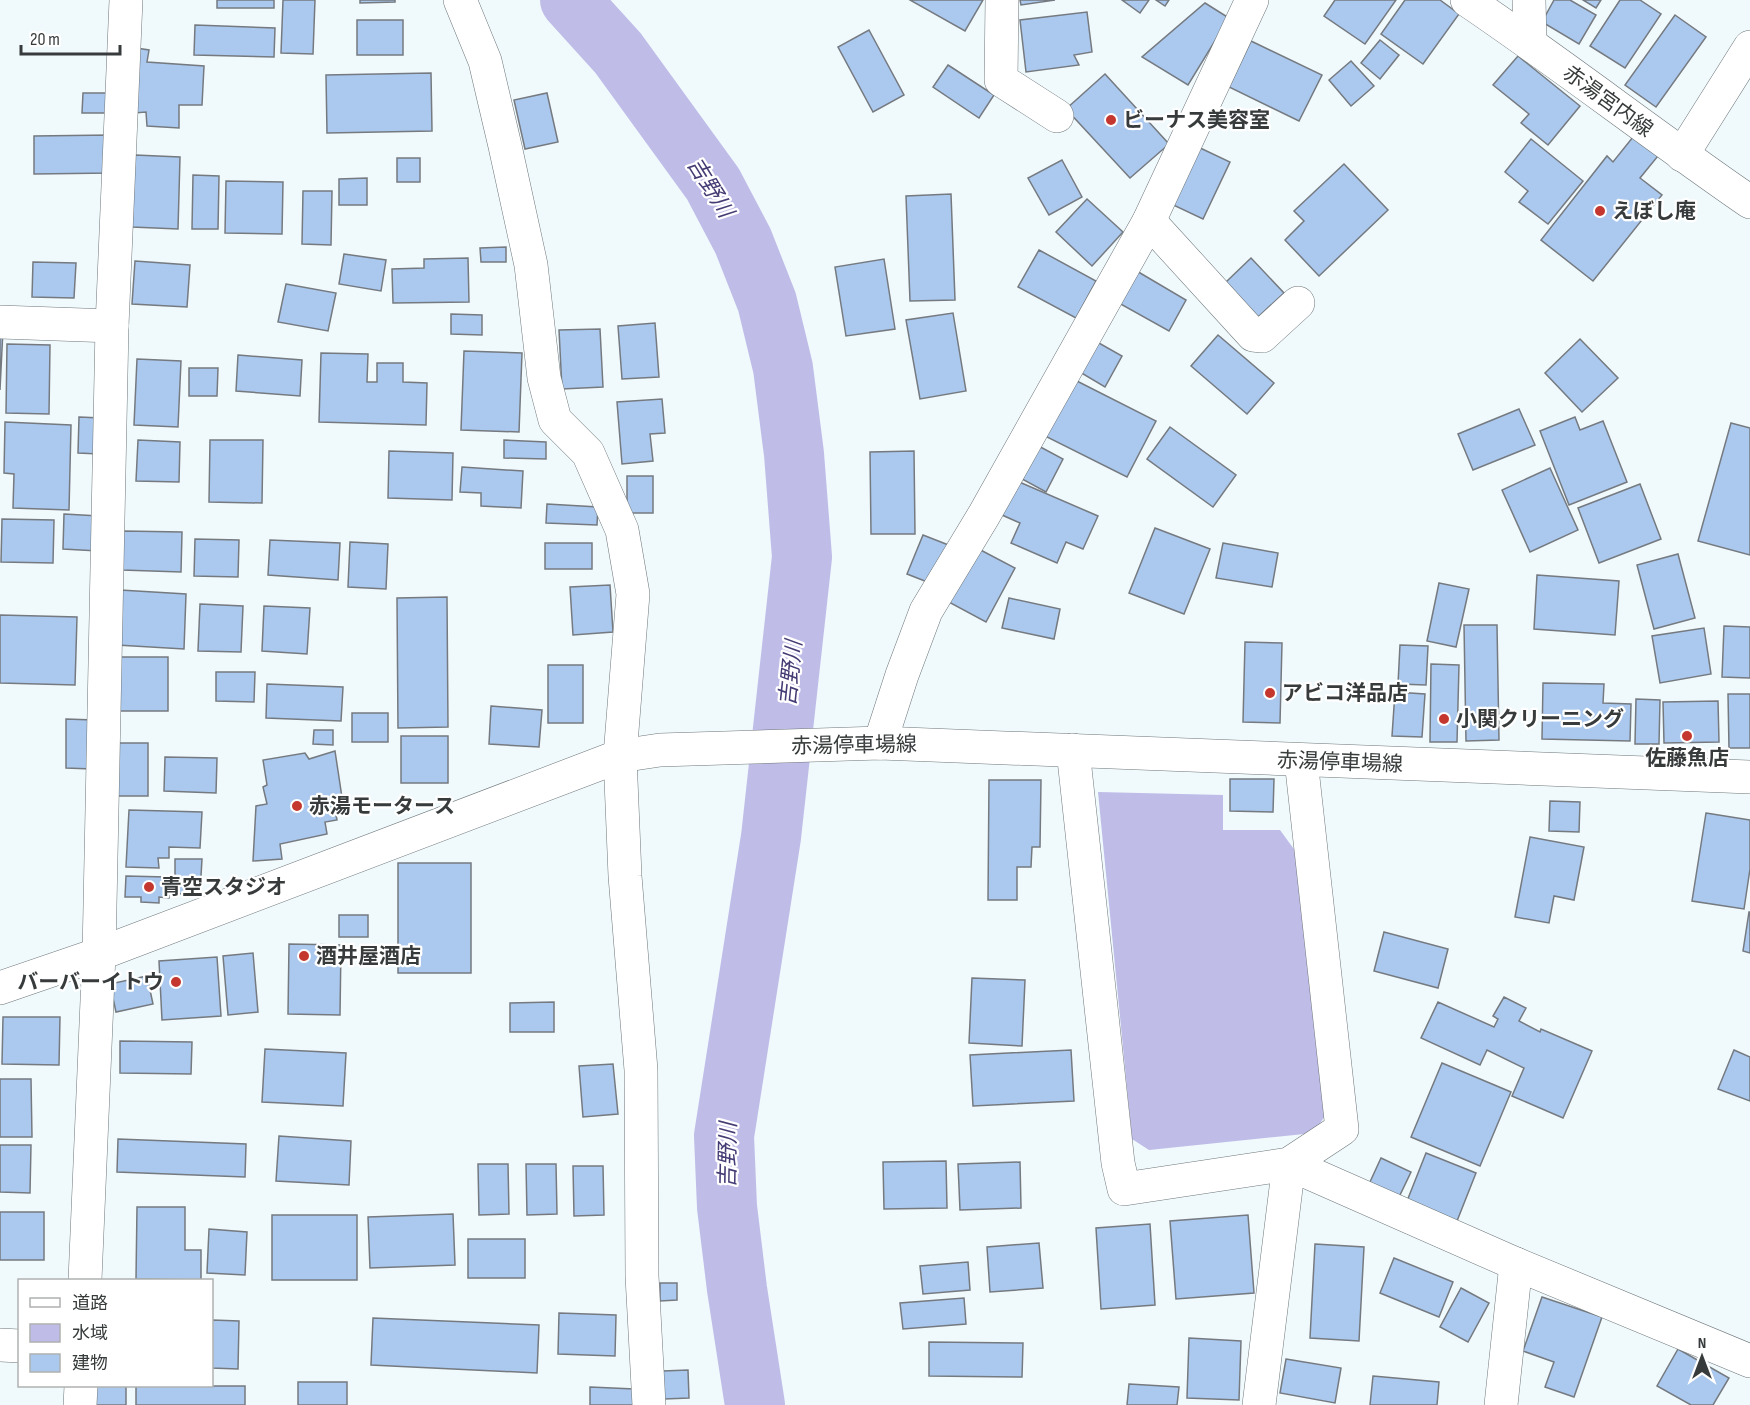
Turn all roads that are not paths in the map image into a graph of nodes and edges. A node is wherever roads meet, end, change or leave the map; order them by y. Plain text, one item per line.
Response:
1 (126, 0) edge
2 (460, 0) edge
3 (1002, 0) edge
4 (1252, 0) edge
5 (1467, 0) edge
6 (1529, 0) edge
7 (1530, 43) junction
8 (1750, 47) edge
9 (1057, 116) dead end
10 (1682, 155) junction
11 (1750, 202) edge
12 (1149, 221) junction
13 (1298, 303) dead end
14 (0, 322) edge
15 (112, 326) junction
16 (880, 743) junction
17 (1073, 750) junction
18 (620, 756) junction
19 (1301, 760) junction
20 (1750, 777) edge
21 (99, 954) junction
22 (0, 988) edge
23 (1289, 1164) junction
24 (1516, 1264) junction
25 (84, 1279) edge
26 (0, 1345) edge
27 (18, 1346) edge
28 (1750, 1361) edge
29 (81, 1387) edge
30 (80, 1405) edge
31 (650, 1405) edge
32 (1259, 1405) edge
33 (1501, 1405) edge

1 - 15 main road
2 - 18 main road
3 - 9 main road
4 - 12 main road
5 - 7 main road, 赤湯宮内線
6 - 7 main road
7 - 10 main road, 赤湯宮内線
8 - 10 main road
10 - 11 main road, 赤湯宮内線
12 - 13 main road
12 - 16 main road
14 - 15 main road
15 - 21 main road
16 - 17 main road, 赤湯停車場線
16 - 18 main road, 赤湯停車場線
17 - 19 main road, 赤湯停車場線
17 - 23 main road
18 - 21 main road, 赤湯停車場線
18 - 31 main road
19 - 20 main road, 赤湯停車場線
19 - 23 main road
21 - 22 main road, 赤湯停車場線
21 - 25 main road
23 - 24 main road
23 - 32 main road
24 - 28 main road
24 - 33 main road
26 - 27 main road
29 - 30 main road

